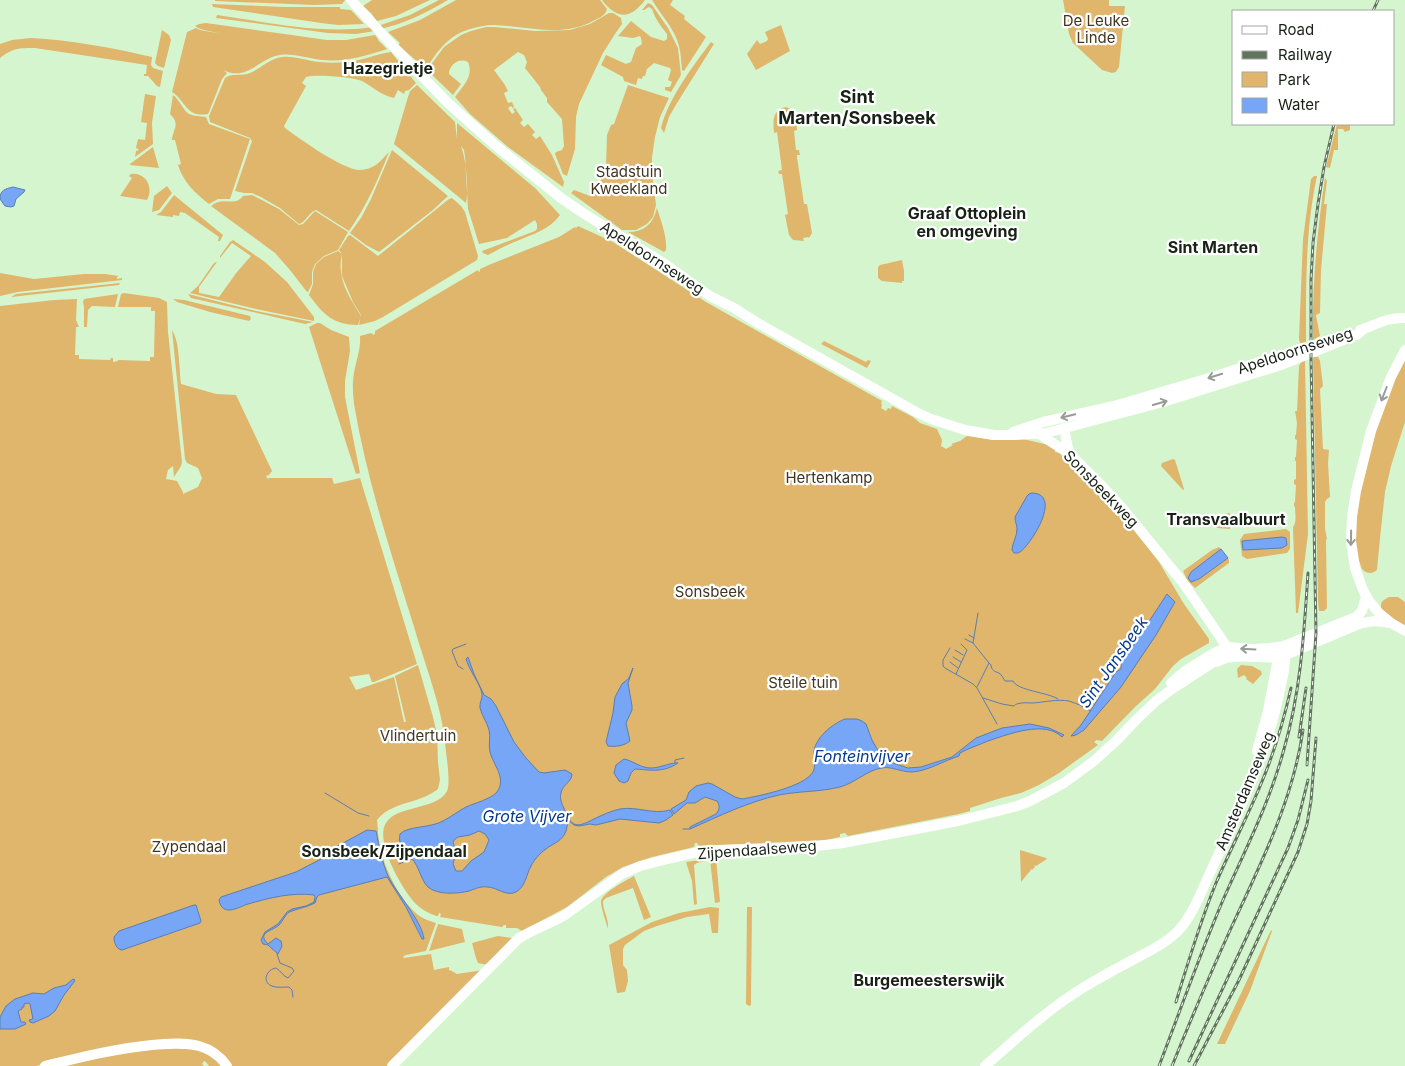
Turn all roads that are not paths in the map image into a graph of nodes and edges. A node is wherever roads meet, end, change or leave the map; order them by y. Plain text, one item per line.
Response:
1 (351, 0) edge
2 (1404, 318) edge
3 (1365, 328) junction
4 (1405, 350) edge
5 (1031, 426) junction
6 (1064, 428) junction
7 (1004, 434) junction
8 (1039, 434) junction
9 (1069, 453) junction
10 (1366, 601) junction
11 (1391, 623) junction
12 (1405, 631) edge
13 (1222, 652) junction
14 (1279, 654) junction
15 (1204, 878) junction
16 (45, 1066) edge
17 (227, 1066) edge
18 (392, 1066) edge
19 (985, 1066) edge

1 - 7 main road, Apeldoornseweg
2 - 3 main road
3 -> 5 main road, Apeldoornseweg
6 -> 3 main road, Apeldoornseweg
4 -> 10 main road
5 - 7 main road, Apeldoornseweg
5 - 8 main road, Sonsbeekweg
6 - 8 main road, Apeldoornseweg
6 - 9 main road
7 - 8 main road, Apeldoornseweg
8 - 9 main road, Sonsbeekweg
9 - 13 main road, Sonsbeekweg
10 - 11 main road
10 - 14 main road
11 - 12 main road
11 - 14 main road
13 - 14 main road
14 -> 13 main road
13 - 18 main road, Zijpendaalseweg
14 - 15 main road, Amsterdamseweg
14 - 15 main road, Amsterdamseweg
15 - 19 main road, Amsterdamseweg
16 - 17 main road

